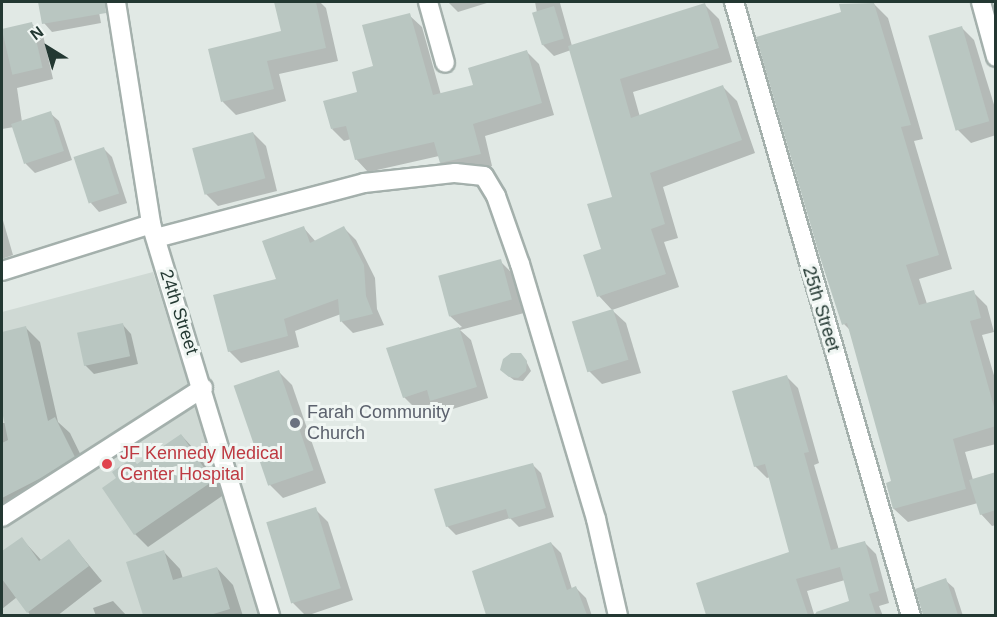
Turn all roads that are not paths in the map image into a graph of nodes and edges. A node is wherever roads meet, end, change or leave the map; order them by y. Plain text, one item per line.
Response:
1 (116, 2) edge
2 (428, 2) edge
3 (734, 2) edge
4 (981, 2) edge
5 (996, 57) edge
6 (445, 63) dead end
7 (153, 231) junction
8 (2, 271) edge
9 (203, 388) junction
10 (2, 517) edge
11 (270, 615) edge
12 (618, 615) edge
13 (910, 615) edge

1 - 7 street, 24th Street
2 - 6 street
3 - 13 street, 25th Street
4 - 5 street
7 - 8 street
7 - 9 street, 24th Street
7 - 12 street
9 - 10 street
9 - 11 street, 24th Street

